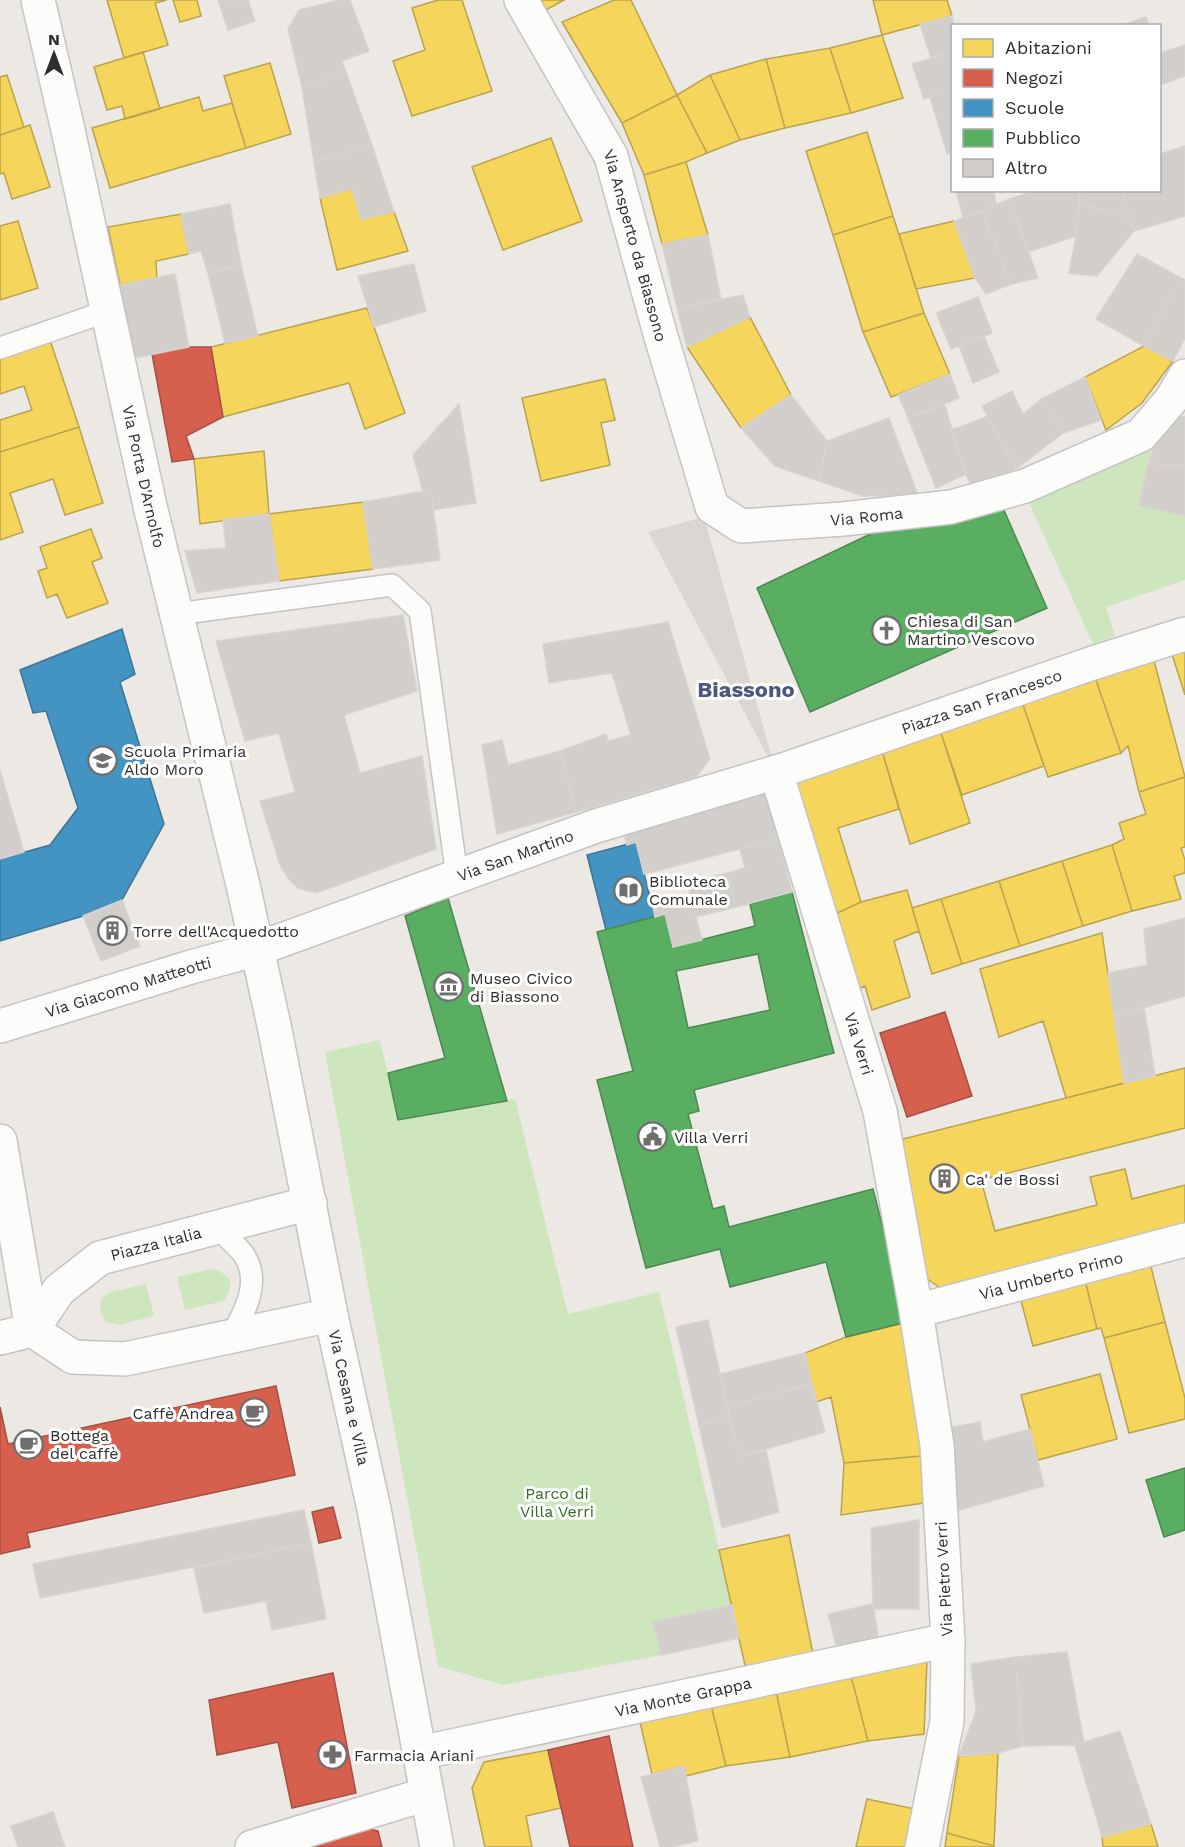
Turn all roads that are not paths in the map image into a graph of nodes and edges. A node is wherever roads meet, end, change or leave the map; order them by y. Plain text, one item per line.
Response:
1 (38, 0) edge
2 (521, 0) edge
3 (108, 311) junction
4 (0, 348) edge
5 (1185, 376) edge
6 (712, 507) joint
7 (177, 614) junction
8 (1185, 634) edge
9 (776, 772) junction
10 (457, 876) junction
11 (257, 949) junction
12 (0, 1026) edge
13 (0, 1141) edge
14 (310, 1203) junction
15 (217, 1227) junction
16 (1185, 1240) edge
17 (331, 1315) junction
18 (917, 1316) junction
19 (32, 1330) junction
20 (231, 1337) junction
21 (0, 1338) edge
22 (948, 1640) junction
23 (419, 1753) junction
24 (427, 1794) junction
25 (252, 1847) edge
26 (437, 1847) edge
27 (922, 1847) edge

1 - 3 street, Via Porta D'Arnolfo
2 - 6 street, Via Ansperto da Biassono
3 - 4 lane
3 - 7 street, Via Porta D'Arnolfo
5 - 6 street, Via Roma
7 - 10 lane
7 - 11 street, Via Porta D'Arnolfo
8 - 9 street, Piazza San Francesco
9 - 10 street, Via San Martino
9 - 18 street, Via Verri
10 - 11 street, Via San Martino
11 - 12 street, Via Giacomo Matteotti
11 - 14 street, Via Cesana e Villa
13 - 19 street
14 - 15 street, Piazza Italia
14 - 17 street, Via Cesana e Villa
15 - 19 street, Piazza Italia
15 - 20 lane
16 - 18 street, Via Umberto Primo
17 - 20 street
17 - 23 street, Via Cesana e Villa
18 - 22 street, Via Pietro Verri
19 - 20 street
19 - 21 street
22 - 23 street, Via Monte Grappa
22 - 27 street, Via Pietro Verri
23 - 24 street, Via Cesana e Villa
24 - 25 street
24 - 26 street, Via Cesana e Villa

